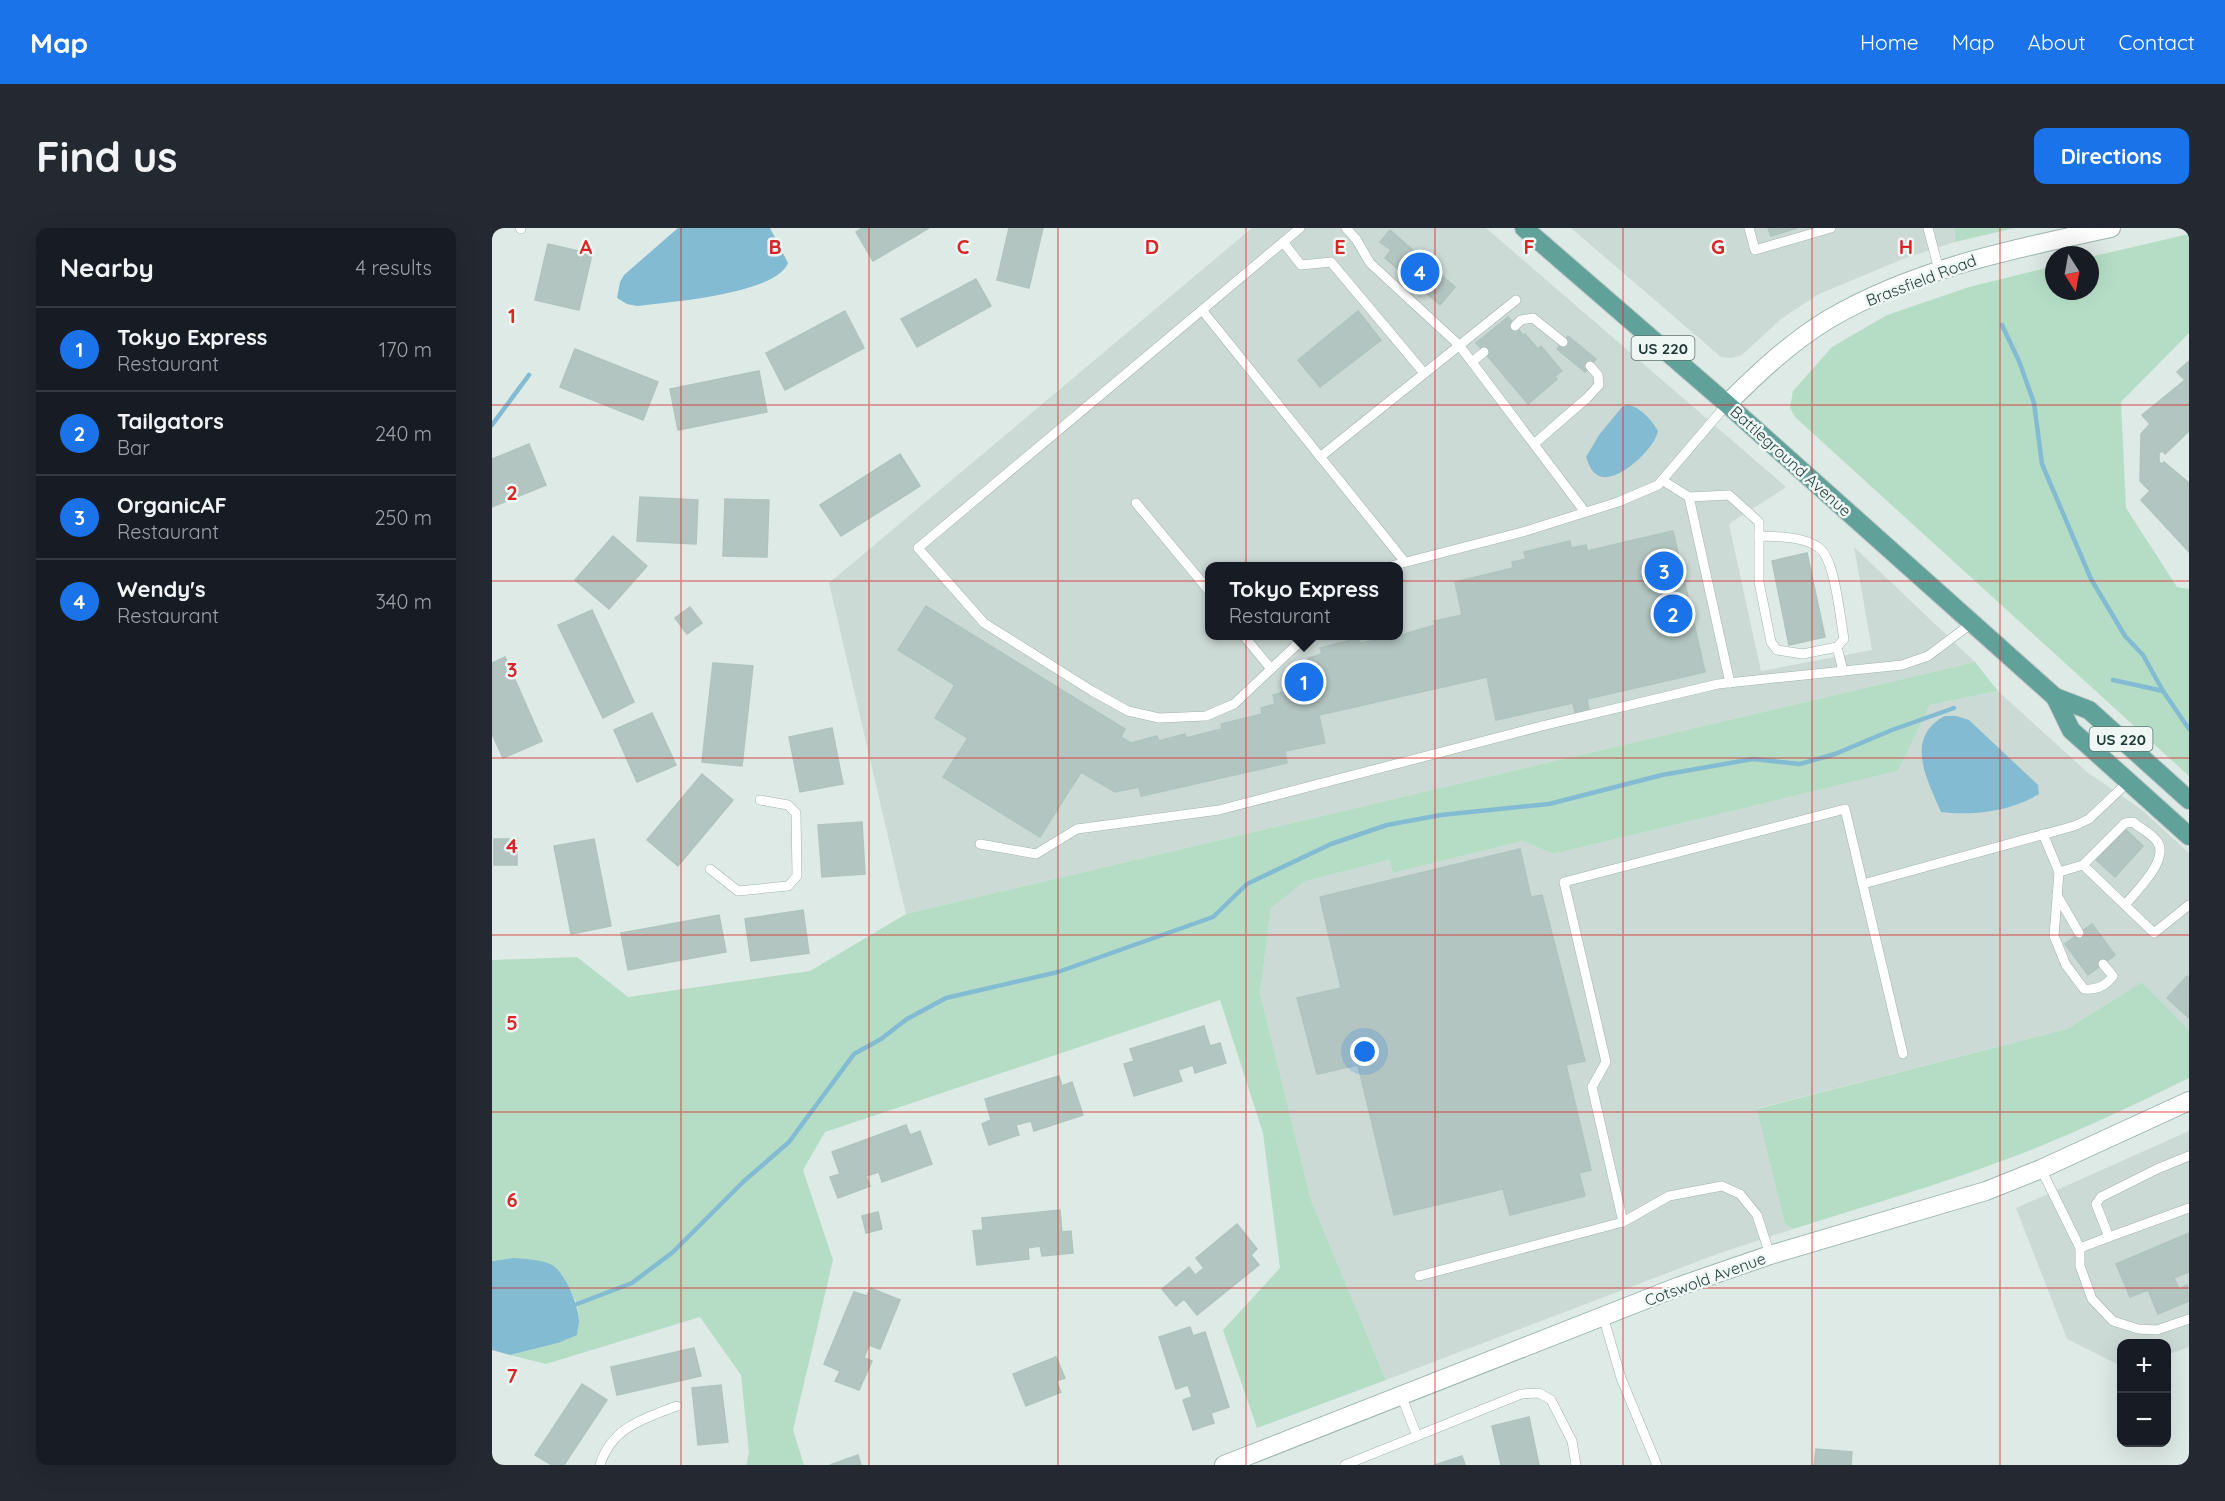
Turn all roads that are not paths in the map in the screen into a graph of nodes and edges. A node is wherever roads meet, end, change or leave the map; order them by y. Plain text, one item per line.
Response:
1 (1300, 228) edge
2 (1346, 228) edge
3 (1524, 228) edge
4 (1749, 228) edge
5 (1831, 228) edge
6 (1928, 228) edge
7 (2111, 228) edge
8 (1283, 242) junction
9 (1939, 270) junction
10 (1516, 300) dead end
11 (1202, 310) junction
12 (1515, 326) dead end
13 (1563, 342) dead end
14 (1459, 345) junction
15 (1484, 352) dead end
16 (1472, 362) junction
17 (1590, 366) dead end
18 (1424, 373) junction
19 (1727, 404) junction
20 (1534, 444) junction
21 (1320, 457) junction
22 (1662, 480) junction
23 (1689, 497) junction
24 (1136, 503) dead end
25 (1585, 512) junction
26 (1759, 536) junction
27 (1405, 562) joint
28 (1205, 587) edge
29 (1972, 623) junction
30 (1247, 640) edge
31 (1302, 640) edge
32 (1837, 647) junction
33 (1271, 669) junction
34 (1843, 671) junction
35 (1730, 683) junction
36 (2055, 697) junction
37 (2129, 781) junction
38 (2184, 796) edge
39 (760, 800) dead end
40 (2043, 834) junction
41 (2189, 836) edge
42 (980, 844) dead end
43 (2083, 865) junction
44 (710, 869) dead end
45 (2059, 872) junction
46 (1863, 884) junction
47 (2057, 895) junction
48 (2125, 905) junction
49 (2189, 905) edge
50 (2079, 933) dead end
51 (2103, 964) dead end
52 (1903, 1054) dead end
53 (2189, 1101) edge
54 (2189, 1156) edge
55 (2041, 1169) junction
56 (2189, 1208) edge
57 (1623, 1222) junction
58 (2109, 1237) junction
59 (2080, 1248) junction
60 (1770, 1256) junction
61 (1419, 1276) dead end
62 (1603, 1317) junction
63 (2189, 1319) edge
64 (1401, 1395) junction
65 (678, 1406) dead end
66 (1417, 1436) junction
67 (600, 1465) edge
68 (1224, 1465) edge
69 (1345, 1465) edge
70 (1576, 1465) edge
71 (1657, 1465) edge

1 - 8 lane
2 - 14 lane
3 - 19 main road, Battleground Avenue / US 220
4 - 5 lane
6 - 9 lane
7 - 9 street, Brassfield Road
8 - 11 lane
8 - 18 lane
9 - 19 street, Brassfield Road
10 - 14 lane
11 - 21 lane
11 - 33 lane
12 - 13 lane
14 - 16 lane
14 - 18 lane
15 - 16 lane
16 - 20 lane
17 - 20 lane
18 - 21 lane
19 - 22 lane
19 - 29 main road, Battleground Avenue / US 220
20 - 25 lane
21 - 27 lane
22 - 23 lane
22 - 25 lane
23 - 26 lane
23 - 35 lane
24 - 28 lane
25 - 27 lane
26 - 32 lane
26 - 32 lane
29 - 34 lane
29 - 36 main road, Battleground Avenue / US 220
30 - 33 lane
31 - 33 lane
32 - 34 lane
34 - 35 lane
35 - 42 lane
36 - 37 main road, Battleground Avenue / US 220
36 - 38 main road, Battleground Avenue / US 220
37 - 38 main road
37 - 40 lane
37 - 41 main road, Battleground Avenue / US 220
39 - 44 lane
40 - 45 lane
40 - 46 lane
43 - 45 lane
43 - 48 lane
43 - 48 lane
45 - 47 lane
46 - 52 lane
46 - 57 lane
47 - 50 lane
47 - 51 lane
48 - 49 lane
53 - 55 street, Cotswold Avenue
54 - 58 lane
55 - 59 lane
55 - 60 street, Cotswold Avenue
56 - 58 lane
57 - 60 lane
57 - 61 lane
58 - 59 lane
59 - 63 lane
60 - 62 street, Cotswold Avenue
62 - 64 street, Cotswold Avenue
62 - 71 lane
64 - 66 lane
64 - 68 street, Cotswold Avenue
65 - 67 lane
66 - 69 lane
66 - 70 lane

